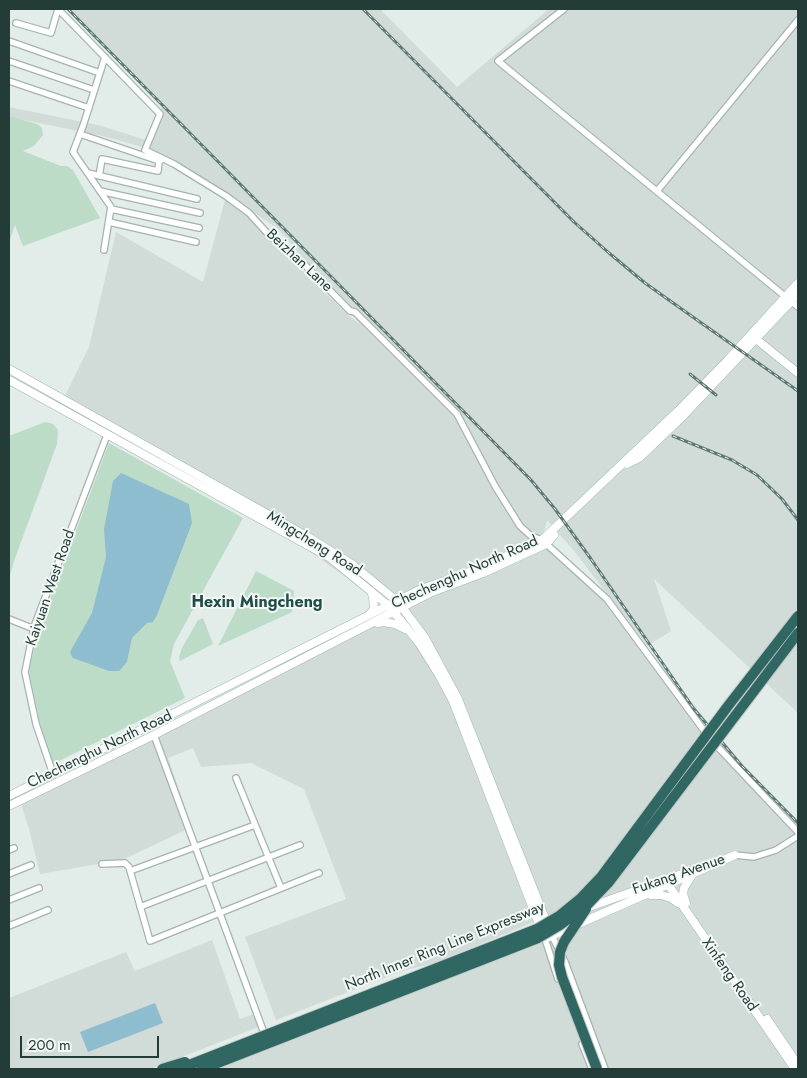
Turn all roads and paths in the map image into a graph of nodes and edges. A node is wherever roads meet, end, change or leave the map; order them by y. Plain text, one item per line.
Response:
1 (58, 9) edge
2 (564, 9) edge
3 (798, 20) edge
4 (16, 23) dead end
5 (9, 41) edge
6 (105, 57) junction
7 (9, 61) edge
8 (100, 73) junction
9 (9, 81) edge
10 (94, 90) junction
11 (89, 108) junction
12 (80, 134) junction
13 (161, 160) junction
14 (88, 173) junction
15 (99, 176) junction
16 (657, 191) junction
17 (100, 192) junction
18 (198, 199) dead end
19 (111, 209) junction
20 (200, 213) dead end
21 (109, 222) junction
22 (199, 228) dead end
23 (196, 242) dead end
24 (104, 250) dead end
25 (798, 283) edge
26 (798, 294) edge
27 (792, 302) edge
28 (756, 339) junction
29 (9, 369) edge
30 (798, 373) edge
31 (9, 380) edge
32 (107, 435) junction
33 (544, 542) junction
34 (480, 568) junction
35 (370, 589) junction
36 (387, 594) junction
37 (416, 601) junction
38 (400, 605) junction
39 (389, 606) junction
40 (395, 613) junction
41 (798, 616) edge
42 (366, 618) junction
43 (9, 619) edge
44 (414, 623) junction
45 (371, 625) junction
46 (34, 629) junction
47 (409, 630) junction
48 (798, 633) edge
49 (154, 735) junction
50 (53, 774) junction
51 (236, 778) dead end
52 (9, 796) edge
53 (9, 806) edge
54 (255, 825) junction
55 (798, 834) edge
56 (300, 845) dead end
57 (195, 846) junction
58 (735, 856) junction
59 (268, 858) junction
60 (102, 864) dead end
61 (31, 865) dead end
62 (130, 871) junction
63 (319, 873) dead end
64 (9, 874) edge
65 (692, 875) junction
66 (208, 880) junction
67 (669, 881) junction
68 (39, 888) dead end
69 (281, 888) junction
70 (599, 892) junction
71 (647, 895) junction
72 (9, 900) edge
73 (684, 904) junction
74 (140, 907) junction
75 (48, 910) dead end
76 (220, 912) junction
77 (543, 924) junction
78 (9, 926) edge
79 (549, 937) junction
80 (504, 939) dead end
81 (510, 952) dead end
82 (264, 1033) dead end
83 (241, 1045) junction
84 (798, 1065) edge
85 (162, 1069) edge
86 (179, 1069) edge
87 (202, 1069) edge
88 (592, 1069) edge
89 (597, 1069) edge
90 (605, 1069) edge
91 (795, 1069) edge

1 - 4 street
1 - 6 street, Beizhan Lane
2 - 16 street
3 - 16 street
5 - 8 street
6 - 8 street
6 - 13 street, Beizhan Lane
7 - 10 street
8 - 10 street
9 - 11 street
10 - 11 street
11 - 12 street
12 - 13 street
12 - 14 street
13 - 15 street
13 - 33 street, Beizhan Lane
14 - 15 street
14 - 17 street
15 - 18 street
16 - 27 street
17 - 19 street
17 - 20 street
19 - 21 street
19 - 22 street
21 - 23 street
21 - 24 street
25 - 27 main road, Chechenghu North Road
26 - 27 main road, Chechenghu North Road
27 - 28 main road, Chechenghu North Road
27 - 33 main road, Chechenghu North Road
28 - 30 main road
28 - 33 main road, Chechenghu North Road
29 - 36 main road, Mingcheng Road
31 - 32 main road, Mingcheng Road
32 - 35 main road, Mingcheng Road
32 - 46 street, Kaiyuan West Road
33 - 34 main road, Chechenghu North Road
33 - 37 main road, Chechenghu North Road
33 - 55 street, Beizhan Lane
34 - 36 main road
34 - 38 main road, Chechenghu North Road
35 - 39 main road, Mingcheng Road
35 - 42 main road
36 - 38 main road, Mingcheng Road
37 - 38 main road, Chechenghu North Road
37 - 44 main road
38 - 39 main road, Chechenghu North Road
38 - 40 main road, Chechenghu North Road
38 - 44 main road, Mingcheng Road
39 - 40 main road, Mingcheng Road
39 - 42 main road, Chechenghu North Road
40 - 45 main road, Chechenghu North Road
40 - 47 main road, Mingcheng Road
41 - 83 highway, North Inner Ring Line Expressway, bridge
42 - 50 main road, Chechenghu North Road
43 - 46 street
44 - 77 main road, Mingcheng Road
45 - 47 main road
45 - 49 main road, Chechenghu North Road
46 - 50 street, Kaiyuan West Road
47 - 77 main road, Mingcheng Road
48 - 70 highway, North Inner Ring Line Expressway, bridge
49 - 53 main road, Chechenghu North Road
49 - 57 street
50 - 52 main road, Chechenghu North Road
51 - 54 street
54 - 57 street
54 - 59 street
55 - 58 street
56 - 59 street
57 - 62 street
57 - 66 street
58 - 65 main road, Fukang Avenue
58 - 67 main road, Fukang Avenue
59 - 66 street
59 - 69 street
60 - 62 street
61 - 64 street
62 - 74 street
63 - 69 street
65 - 67 main road, Fukang Avenue
65 - 73 main road
66 - 74 street
66 - 76 street
67 - 71 main road, Fukang Avenue
67 - 73 main road, Xinfeng Road
67 - 77 main road, Fukang Avenue
68 - 72 street
69 - 76 street
70 - 87 highway, North Inner Ring Line Expressway, bridge
70 - 89 highway, bridge
71 - 73 main road
71 - 79 main road, Fukang Avenue
73 - 84 main road, Xinfeng Road
73 - 91 main road, Xinfeng Road
74 - 76 street
75 - 78 street
76 - 82 street
77 - 79 main road, Mingcheng Road
77 - 80 main road, Fukang Avenue
79 - 81 main road, Fukang Avenue
79 - 88 street
79 - 90 street
83 - 85 highway, bridge
83 - 86 highway, North Inner Ring Line Expressway, bridge

